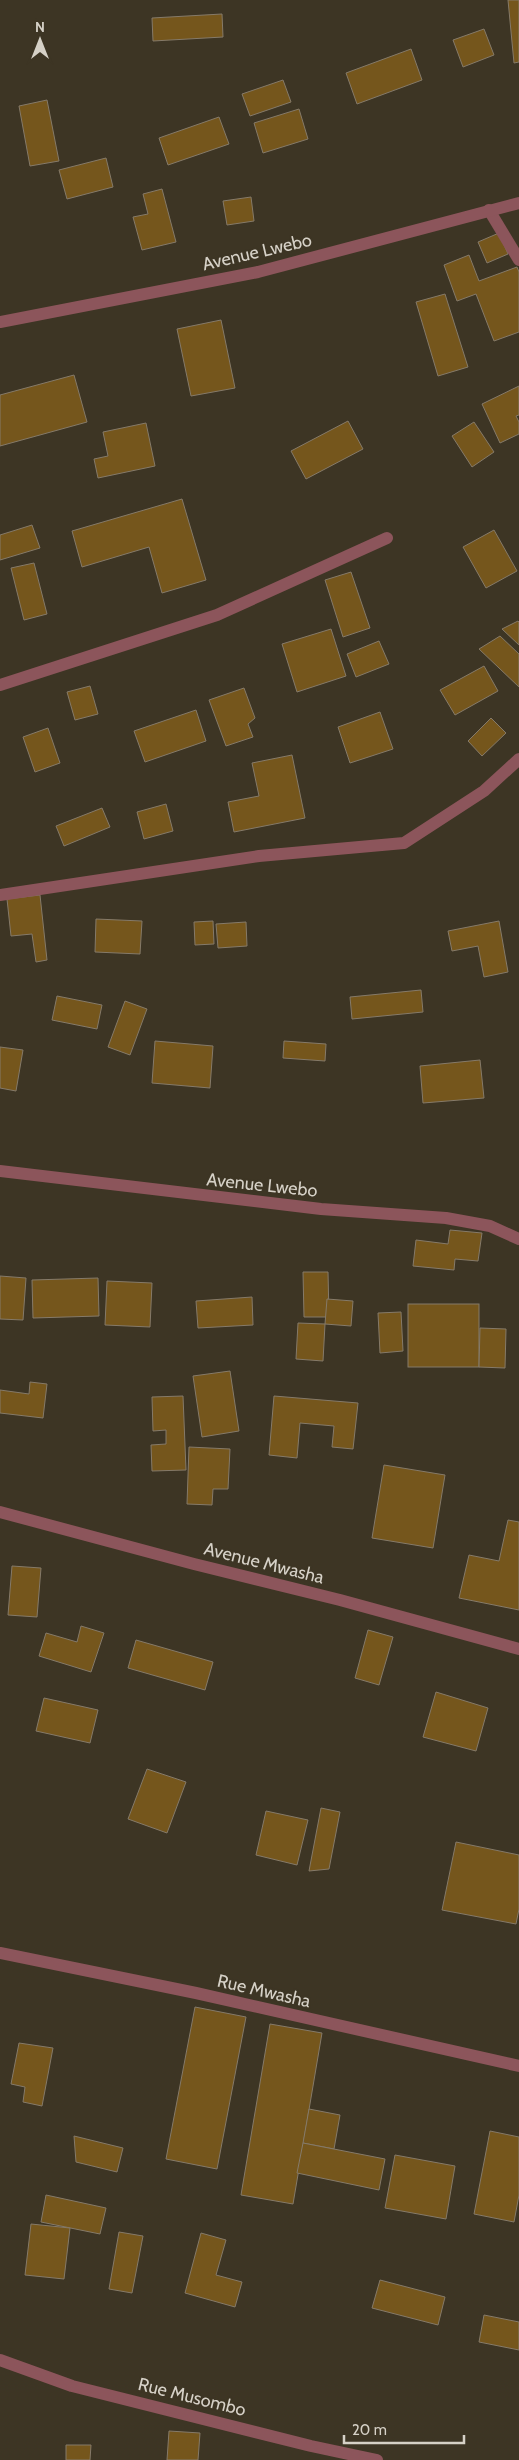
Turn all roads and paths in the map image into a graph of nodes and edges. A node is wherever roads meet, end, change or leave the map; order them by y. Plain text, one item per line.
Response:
1 (519, 203) edge
2 (490, 210) junction
3 (519, 260) edge
4 (0, 322) edge
5 (387, 538) dead end
6 (0, 684) edge
7 (519, 759) edge
8 (0, 895) edge
9 (0, 1170) edge
10 (519, 1239) edge
11 (0, 1512) edge
12 (519, 1649) edge
13 (0, 1952) edge
14 (519, 2066) edge
15 (0, 2360) edge
16 (377, 2460) edge

1 - 2 street, Avenue Lwebo
2 - 3 street
2 - 4 street, Avenue Lwebo
5 - 6 street
7 - 8 street
9 - 10 street, Avenue Lwebo
11 - 12 street, Avenue Mwasha
13 - 14 street, Rue Mwasha
15 - 16 street, Rue Musombo

